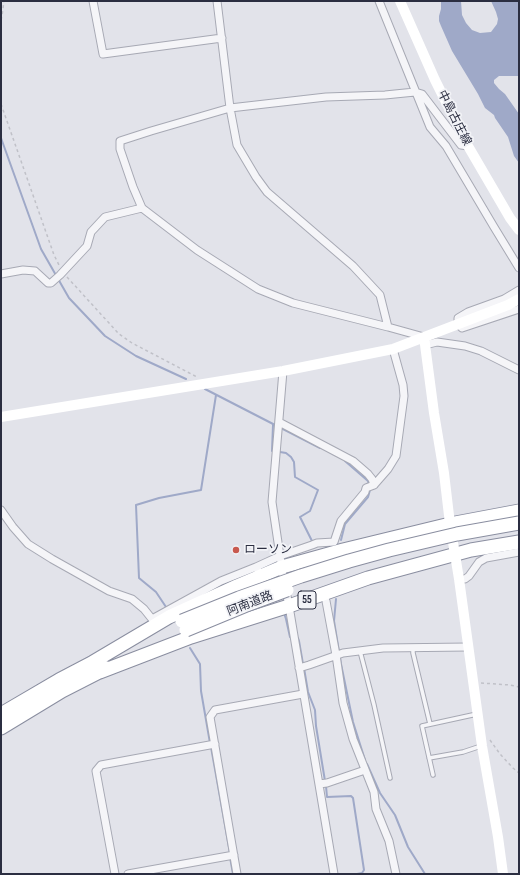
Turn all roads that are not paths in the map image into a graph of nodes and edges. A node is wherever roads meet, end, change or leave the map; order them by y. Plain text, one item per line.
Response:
1 (93, 1) edge
2 (216, 1) edge
3 (379, 1) edge
4 (400, 1) edge
5 (222, 38) junction
6 (415, 92) junction
7 (230, 108) junction
8 (468, 146) junction
9 (142, 208) junction
10 (519, 230) edge
11 (519, 268) edge
12 (1, 274) edge
13 (519, 290) edge
14 (519, 299) edge
15 (519, 309) edge
16 (458, 324) junction
17 (388, 327) junction
18 (424, 341) junction
19 (393, 349) junction
20 (519, 370) edge
21 (283, 371) junction
22 (1, 417) edge
23 (279, 425) junction
24 (371, 486) junction
25 (1, 510) edge
26 (519, 511) edge
27 (519, 523) edge
28 (450, 524) junction
29 (519, 532) edge
30 (519, 542) edge
31 (519, 552) edge
32 (455, 554) junction
33 (281, 561) junction
34 (258, 571) junction
35 (459, 579) junction
36 (326, 601) dead end
37 (289, 606) junction
38 (184, 626) junction
39 (468, 647) junction
40 (413, 648) junction
41 (360, 651) junction
42 (339, 655) junction
43 (96, 667) junction
44 (302, 667) junction
45 (303, 694) junction
46 (1, 714) edge
47 (478, 714) junction
48 (430, 724) junction
49 (1, 728) edge
50 (212, 745) junction
51 (482, 746) junction
52 (430, 758) junction
53 (365, 770) junction
54 (433, 774) dead end
55 (390, 778) dead end
56 (323, 783) junction
57 (232, 855) junction
58 (115, 874) edge
59 (128, 874) edge
60 (237, 874) edge
61 (334, 874) edge
62 (396, 874) edge
63 (503, 874) edge

1 - 5 street
2 - 5 street
3 - 6 street
4 - 8 street, 中島古庄線
5 - 7 street
6 - 7 street
6 - 8 street
6 - 11 street
7 - 9 street
7 - 17 street
8 - 10 street, 中島古庄線
9 - 12 street
9 - 17 street
13 - 16 street
14 - 16 street
15 - 16 street
16 - 18 street
17 - 18 street
18 - 19 street
18 - 20 street
18 - 28 street
19 - 21 street
19 - 24 street
21 - 22 street
21 - 23 street
23 - 24 street
23 - 33 street
24 - 33 street
25 - 34 street
26 - 28 highway, 55
27 - 38 highway, 阿南道路 / 55, bridge
28 - 32 street
28 - 33 highway, 55
29 - 38 highway, 阿南道路 / 55, bridge
30 - 32 highway, 55
31 - 35 street
32 - 35 street
32 - 37 highway, 55
33 - 34 highway, 55
33 - 37 street
34 - 43 highway, 55
35 - 39 street
36 - 42 street
37 - 43 highway, 55
37 - 44 street
38 - 43 highway, 阿南道路 / 55
39 - 40 street
39 - 47 street
40 - 41 street
40 - 48 lane
41 - 42 street
41 - 55 lane
42 - 44 street
42 - 53 street
43 - 46 highway, 阿南道路 / 55
43 - 49 highway, 阿南道路 / 55
44 - 45 street
45 - 50 street
45 - 56 street
47 - 48 lane
47 - 51 street
48 - 52 lane
50 - 57 street
50 - 58 street
51 - 52 lane
51 - 63 street
52 - 54 lane
53 - 56 street
53 - 62 street
56 - 61 street
57 - 59 street
57 - 60 street

